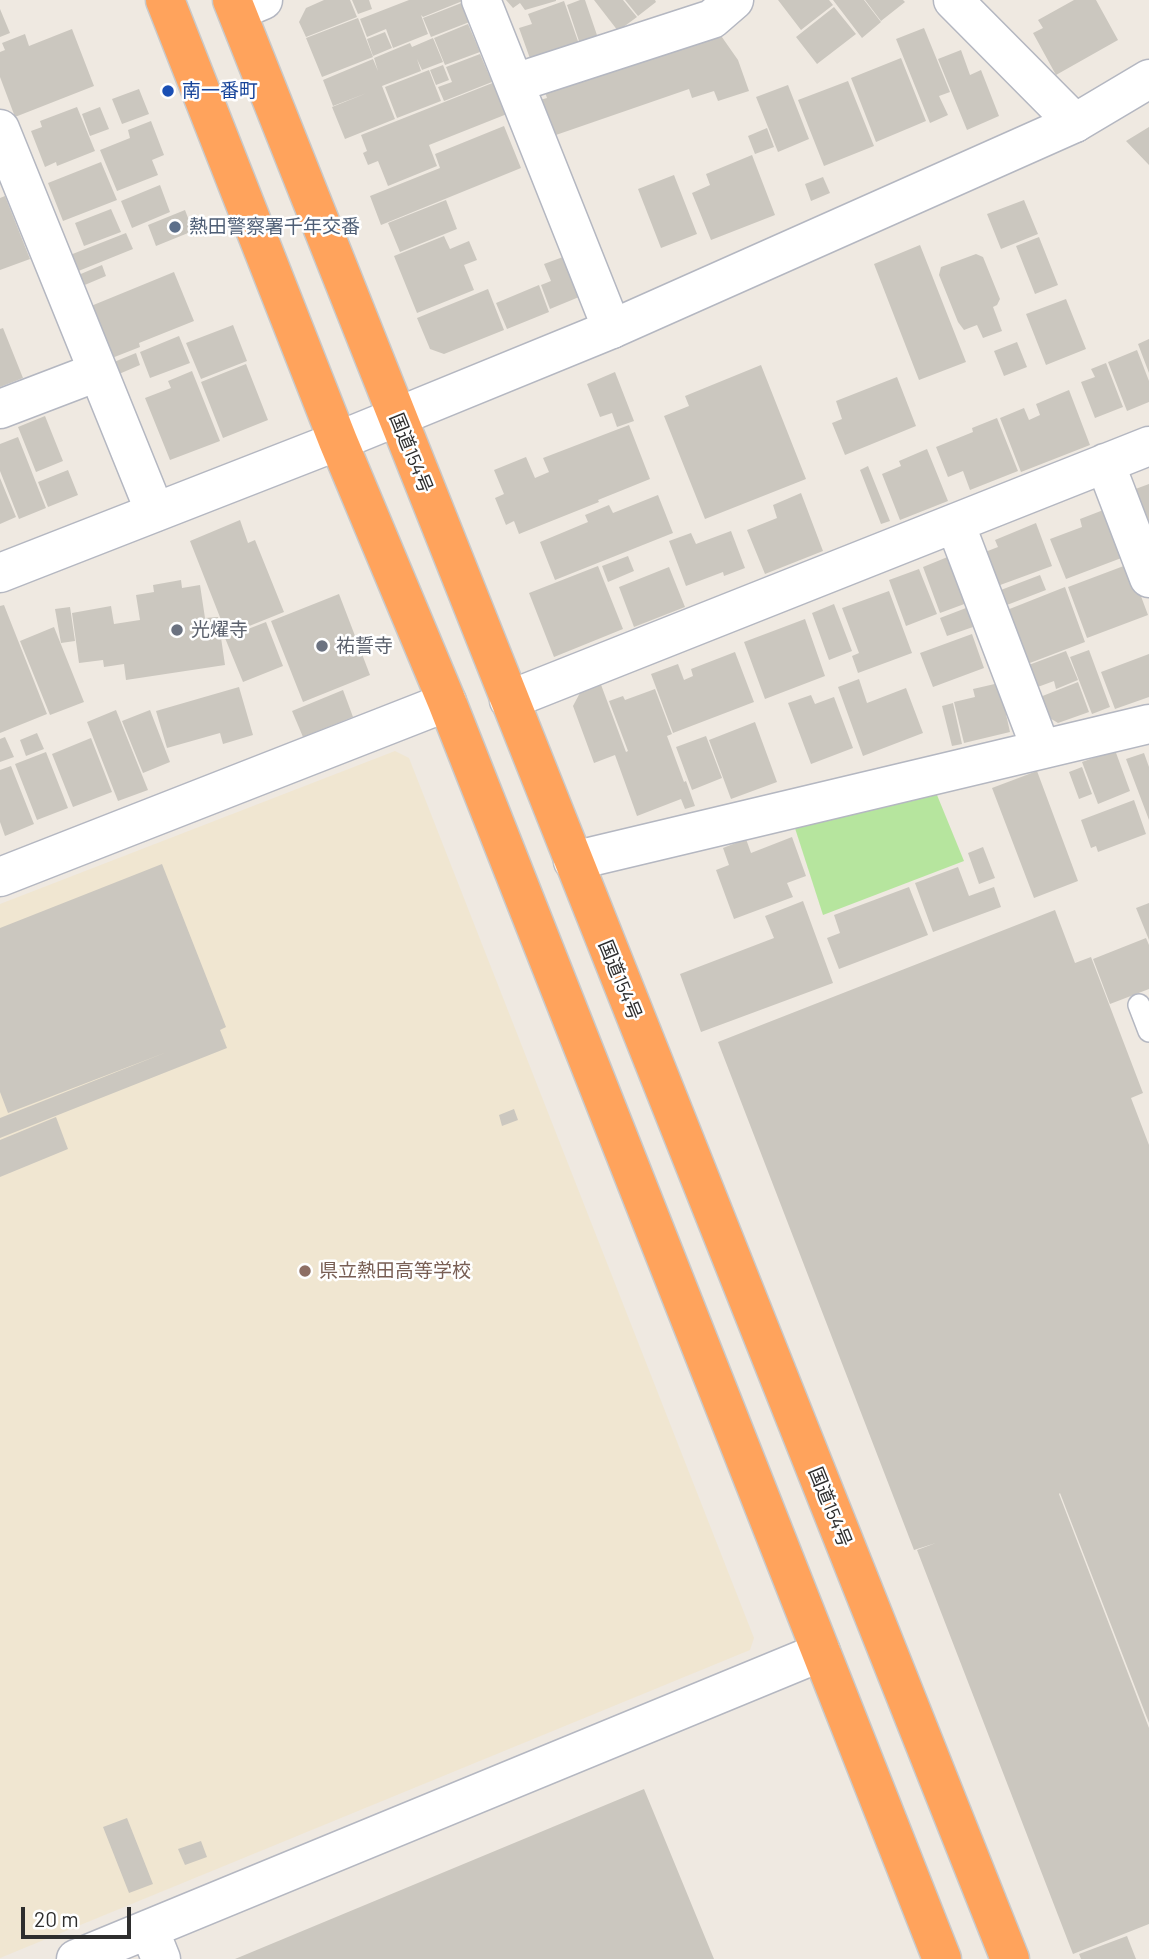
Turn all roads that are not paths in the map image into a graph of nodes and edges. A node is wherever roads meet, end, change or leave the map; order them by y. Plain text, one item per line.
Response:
1 (165, 0) edge
2 (481, 0) edge
3 (734, 0) edge
4 (953, 0) edge
5 (244, 4) edge
6 (1149, 79) edge
7 (515, 83) junction
8 (1075, 124) junction
9 (0, 129) edge
10 (612, 329) junction
11 (97, 372) junction
12 (0, 409) edge
13 (397, 417) junction
14 (338, 441) junction
15 (1149, 446) edge
16 (1105, 463) junction
17 (155, 512) junction
18 (955, 523) junction
19 (0, 573) edge
20 (1149, 578) edge
21 (509, 700) junction
22 (447, 702) junction
23 (1149, 724) edge
24 (1041, 749) junction
25 (573, 861) junction
26 (0, 877) edge
27 (1139, 1005) dead end
28 (1149, 1031) edge
29 (821, 1652) junction
30 (155, 1944) edge
31 (76, 1959) edge
32 (942, 1959) edge
33 (1010, 1959) edge

1 - 14 highway
2 - 7 street
3 - 7 street
4 - 8 street
5 - 13 highway, 国道154号
6 - 8 street
7 - 10 street
8 - 10 street
9 - 11 street
10 - 13 street
11 - 12 street
11 - 17 street
13 - 14 street
13 - 21 highway, 国道154号
14 - 17 street
14 - 22 highway
15 - 16 street
16 - 18 street
16 - 20 street
17 - 19 street
18 - 21 street
18 - 24 street
21 - 25 highway, 国道154号
22 - 26 street
22 - 29 highway
23 - 24 street
24 - 25 street
25 - 33 highway, 国道154号
27 - 28 lane
29 - 30 street
29 - 32 highway
30 - 31 street

